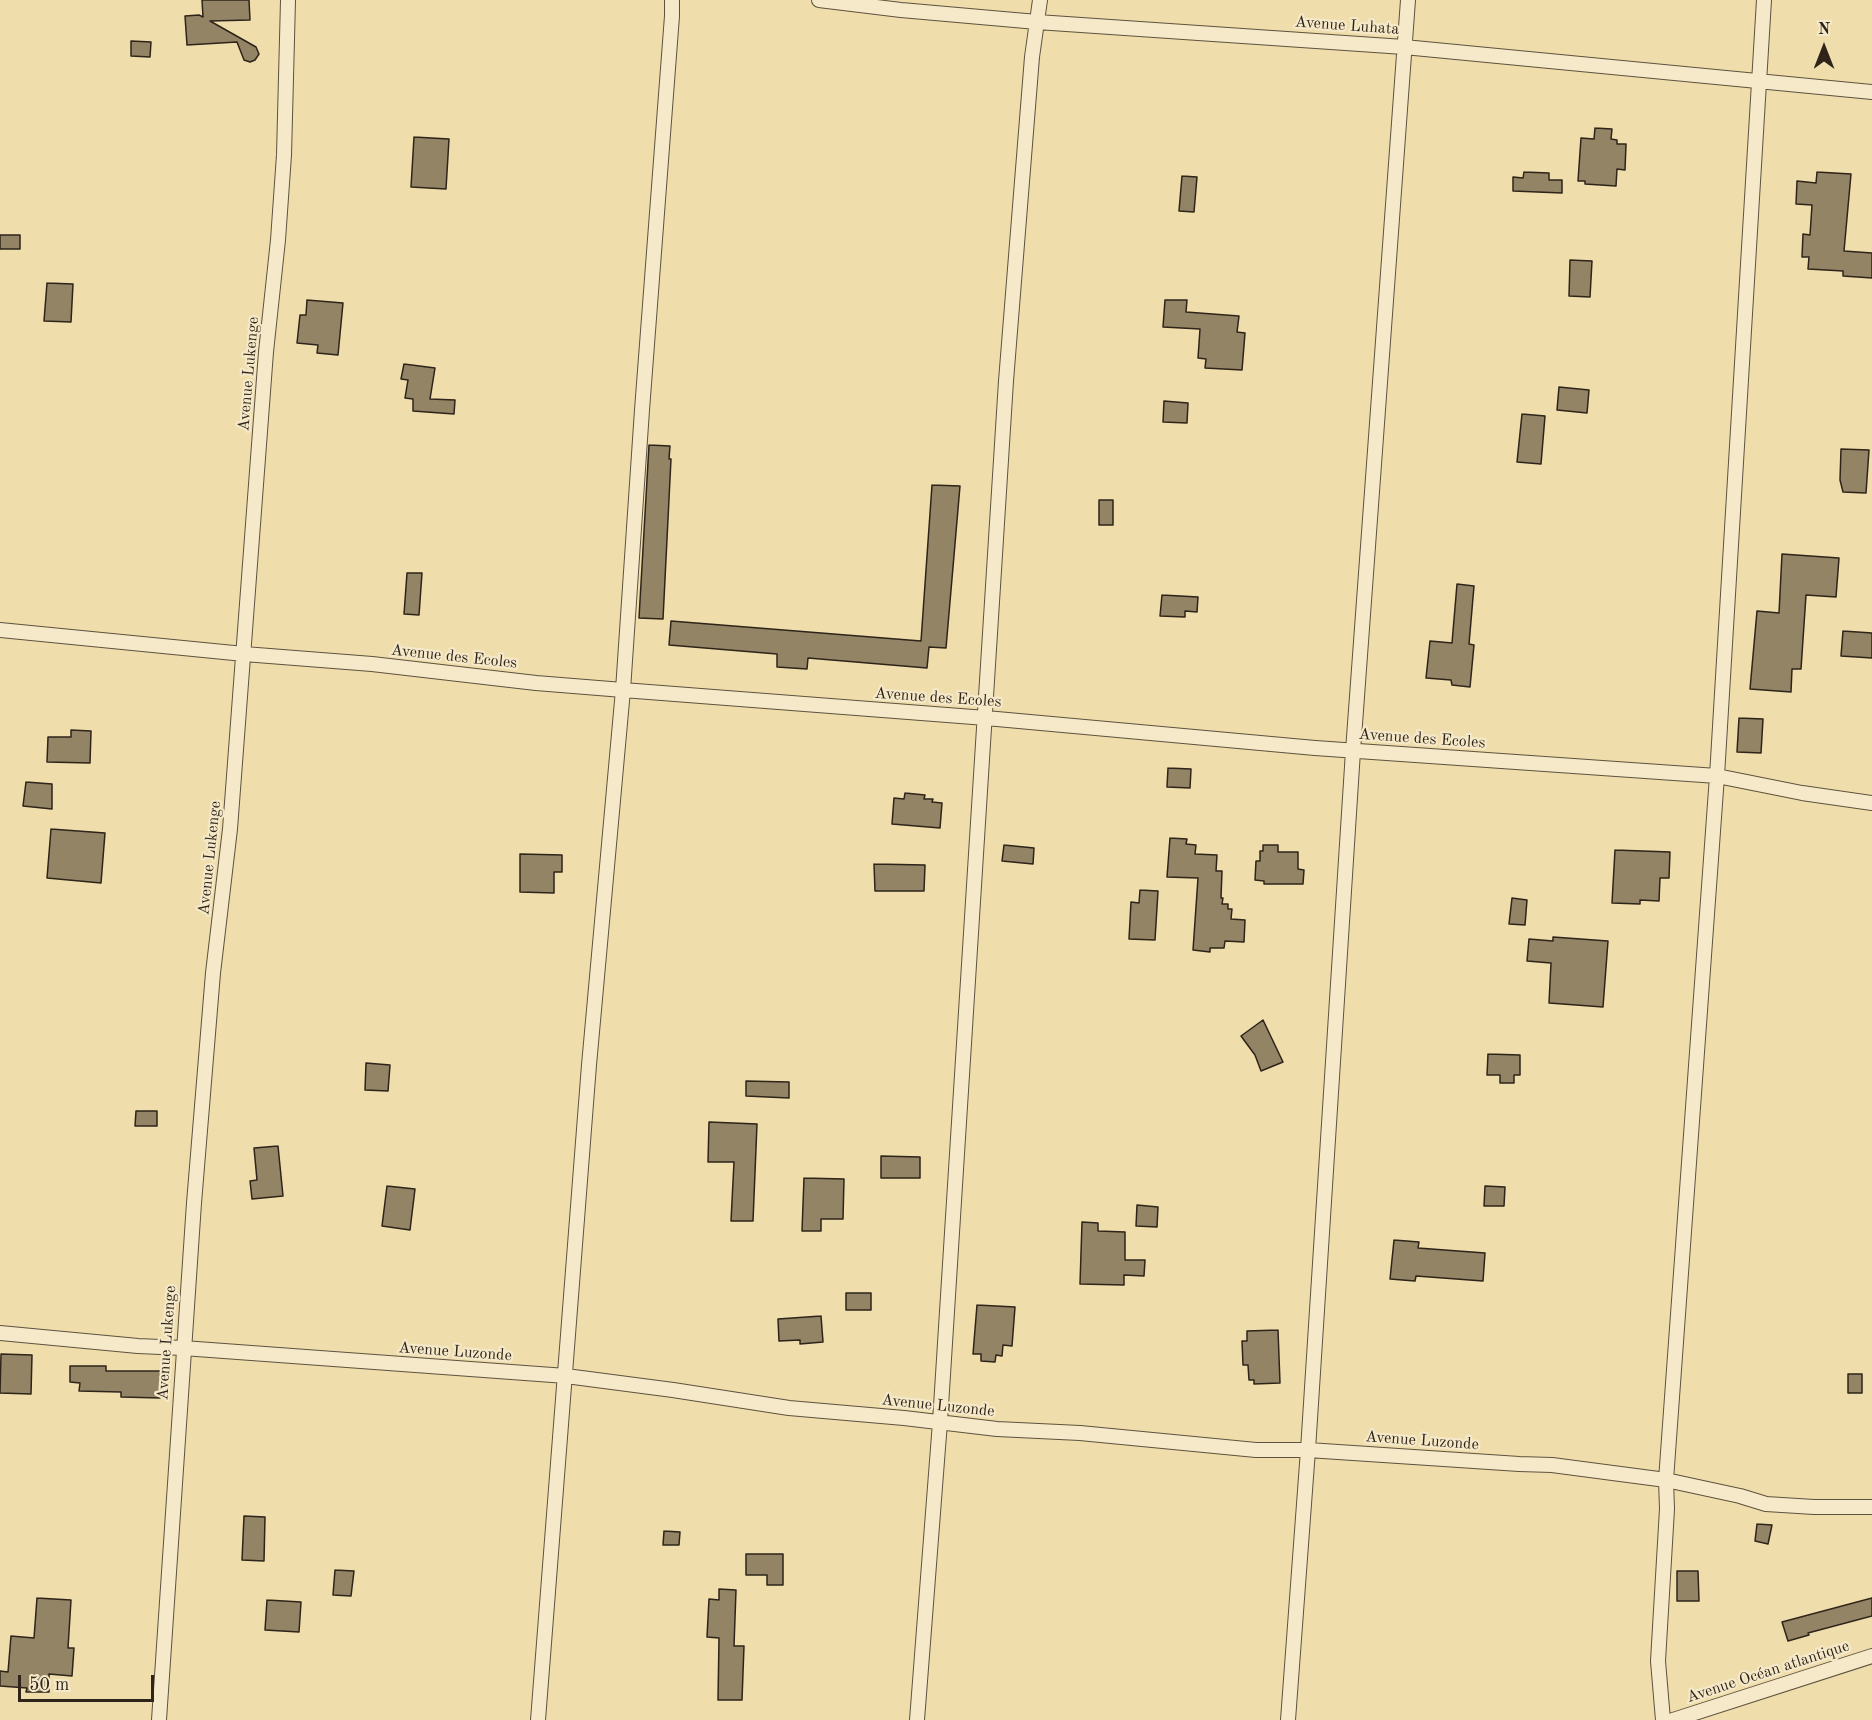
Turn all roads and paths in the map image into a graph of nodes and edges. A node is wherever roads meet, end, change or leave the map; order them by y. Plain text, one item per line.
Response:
1 (288, 0) edge
2 (672, 0) edge
3 (819, 0) edge
4 (1040, 0) edge
5 (1408, 0) edge
6 (1764, 0) edge
7 (1037, 22) junction
8 (1404, 47) junction
9 (1758, 82) junction
10 (1872, 92) edge
11 (0, 630) edge
12 (244, 654) junction
13 (623, 690) junction
14 (986, 718) junction
15 (1353, 751) junction
16 (1717, 776) junction
17 (1872, 803) edge
18 (0, 1333) edge
19 (183, 1348) junction
20 (566, 1376) junction
21 (940, 1422) junction
22 (1308, 1450) junction
23 (1666, 1480) junction
24 (1872, 1507) edge
25 (1872, 1656) edge
26 (159, 1720) edge
27 (538, 1720) edge
28 (917, 1720) edge
29 (1288, 1720) edge
30 (1663, 1720) edge
31 (1673, 1720) edge

1 - 12 street, Avenue Lukenge
2 - 13 street
3 - 7 street, Avenue Luhata
4 - 7 street
5 - 8 street
6 - 9 street
7 - 8 street, Avenue Luhata
7 - 14 street
8 - 9 street, Avenue Luhata
8 - 15 street
9 - 10 street, Avenue Luhata
9 - 16 street
11 - 12 street, Avenue des Ecoles
12 - 13 street, Avenue des Ecoles
12 - 19 street, Avenue Lukenge
13 - 14 street, Avenue des Ecoles
13 - 20 street
14 - 15 street, Avenue des Ecoles
14 - 21 street
15 - 16 street, Avenue des Ecoles
15 - 22 street
16 - 17 street, Avenue des Ecoles
16 - 23 street
18 - 19 street, Avenue Luzonde
19 - 20 street, Avenue Luzonde
19 - 26 street, Avenue Lukenge
20 - 21 street, Avenue Luzonde
20 - 27 street
21 - 22 street, Avenue Luzonde
21 - 28 street
22 - 23 street, Avenue Luzonde
22 - 29 street
23 - 24 street, Avenue Luzonde
23 - 30 street
25 - 31 street, Avenue Océan atlantique

